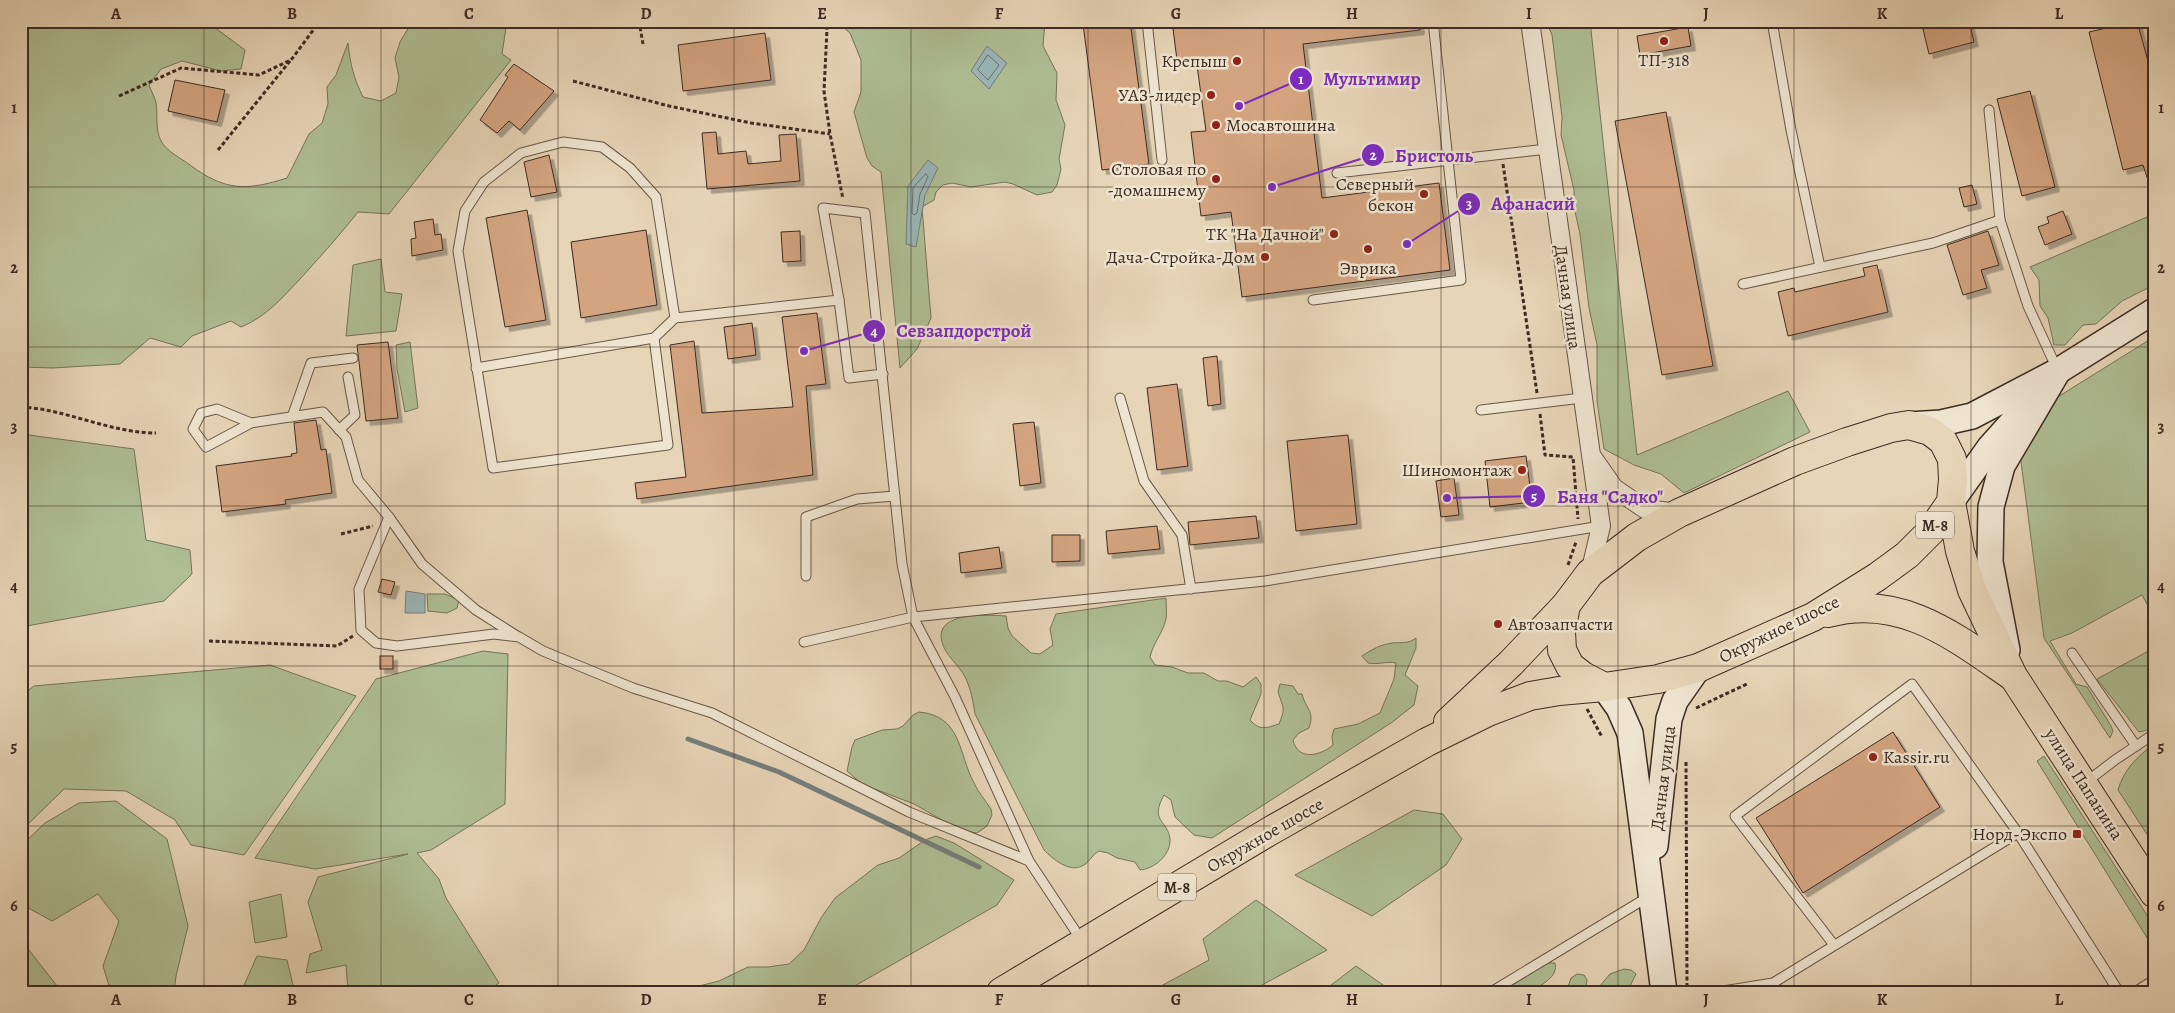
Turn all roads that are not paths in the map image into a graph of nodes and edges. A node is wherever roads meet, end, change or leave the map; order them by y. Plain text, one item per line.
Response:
1 (1147, 21) edge
2 (1433, 21) edge
3 (1530, 21) edge
4 (1772, 21) edge
5 (1989, 110) dead end
6 (1547, 149) junction
7 (1162, 160) dead end
8 (1447, 161) junction
9 (1337, 173) dead end
10 (2000, 220) junction
11 (1820, 267) junction
12 (1743, 284) dead end
13 (840, 300) junction
14 (1313, 300) dead end
15 (2154, 311) edge
16 (675, 318) junction
17 (654, 338) junction
18 (353, 358) dead end
19 (476, 368) junction
20 (2058, 371) junction
21 (883, 374) junction
22 (348, 378) dead end
23 (1120, 398) dead end
24 (1582, 398) junction
25 (1480, 410) dead end
26 (292, 418) junction
27 (251, 423) junction
28 (1909, 425) junction
29 (339, 430) junction
30 (1590, 453) junction
31 (895, 496) junction
32 (1951, 502) junction
33 (1679, 514) junction
34 (389, 517) junction
35 (1601, 526) junction
36 (1590, 573) junction
37 (806, 576) dead end
38 (1191, 589) junction
39 (1566, 605) junction
40 (913, 617) junction
41 (1813, 617) junction
42 (519, 637) junction
43 (804, 642) dead end
44 (2072, 653) dead end
45 (1698, 668) junction
46 (2013, 676) junction
47 (1604, 687) junction
48 (2154, 734) edge
49 (1427, 742) junction
50 (2136, 746) junction
51 (2084, 784) junction
52 (2018, 833) junction
53 (1029, 860) junction
54 (2154, 893) edge
55 (1651, 896) junction
56 (1083, 943) junction
57 (1834, 945) junction
58 (2154, 980) edge
59 (1001, 992) edge
60 (1491, 992) edge
61 (1664, 992) edge
62 (1716, 992) edge
63 (2119, 992) edge
64 (2135, 992) edge

1 - 7 lane
2 - 8 lane
3 - 6 street, Дачная улица
4 - 11 lane
5 - 10 lane
6 - 8 lane
6 - 24 street, Дачная улица
8 - 9 lane
8 - 14 lane
10 - 11 lane
10 - 20 lane
11 - 12 lane
13 - 16 lane
13 - 21 lane
13 - 21 lane
15 - 20 main road, Окружное шоссе
16 - 17 lane
16 - 19 lane
17 - 19 lane
17 - 19 lane
18 - 26 lane
20 - 28 main road, Окружное шоссе
20 - 32 main road, Окружное шоссе
20 - 46 main road, улица Папанина / М-8
21 - 31 lane
22 - 29 lane
23 - 38 lane
24 - 25 lane
24 - 30 street, Дачная улица
26 - 27 lane
26 - 29 lane
27 - 27 lane
28 - 32 main road, М-8
28 - 33 main road, Окружное шоссе / М-8
29 - 34 lane
30 - 33 street, Дачная улица
30 - 35 street, Дачная улица
31 - 37 lane
31 - 40 lane
32 - 41 main road, Окружное шоссе / М-8
32 - 46 main road, улица Папанина / М-8
33 - 36 main road, Окружное шоссе / М-8
34 - 42 lane
34 - 42 lane
35 - 36 street, Дачная улица
35 - 38 lane
36 - 39 main road, Окружное шоссе / М-8
38 - 40 lane
39 - 47 main road, Окружное шоссе / М-8
39 - 49 main road, Окружное шоссе / М-8
40 - 43 lane
40 - 53 lane
41 - 45 main road, Окружное шоссе / М-8
41 - 46 main road, улица Папанина / М-8
42 - 53 lane
44 - 50 lane
45 - 47 main road, Окружное шоссе / М-8
45 - 55 main road, Дачная улица
46 - 51 main road, улица Папанина / М-8
47 - 49 main road, Окружное шоссе / М-8
47 - 55 main road, Дачная улица
48 - 50 lane
49 - 56 main road, Окружное шоссе / М-8
50 - 51 lane
51 - 54 main road, улица Папанина / М-8
52 - 57 lane
52 - 57 lane
52 - 63 lane
53 - 56 lane
55 - 60 lane
55 - 61 main road, Дачная улица
56 - 59 main road, Окружное шоссе / М-8
57 - 62 lane
58 - 64 lane

